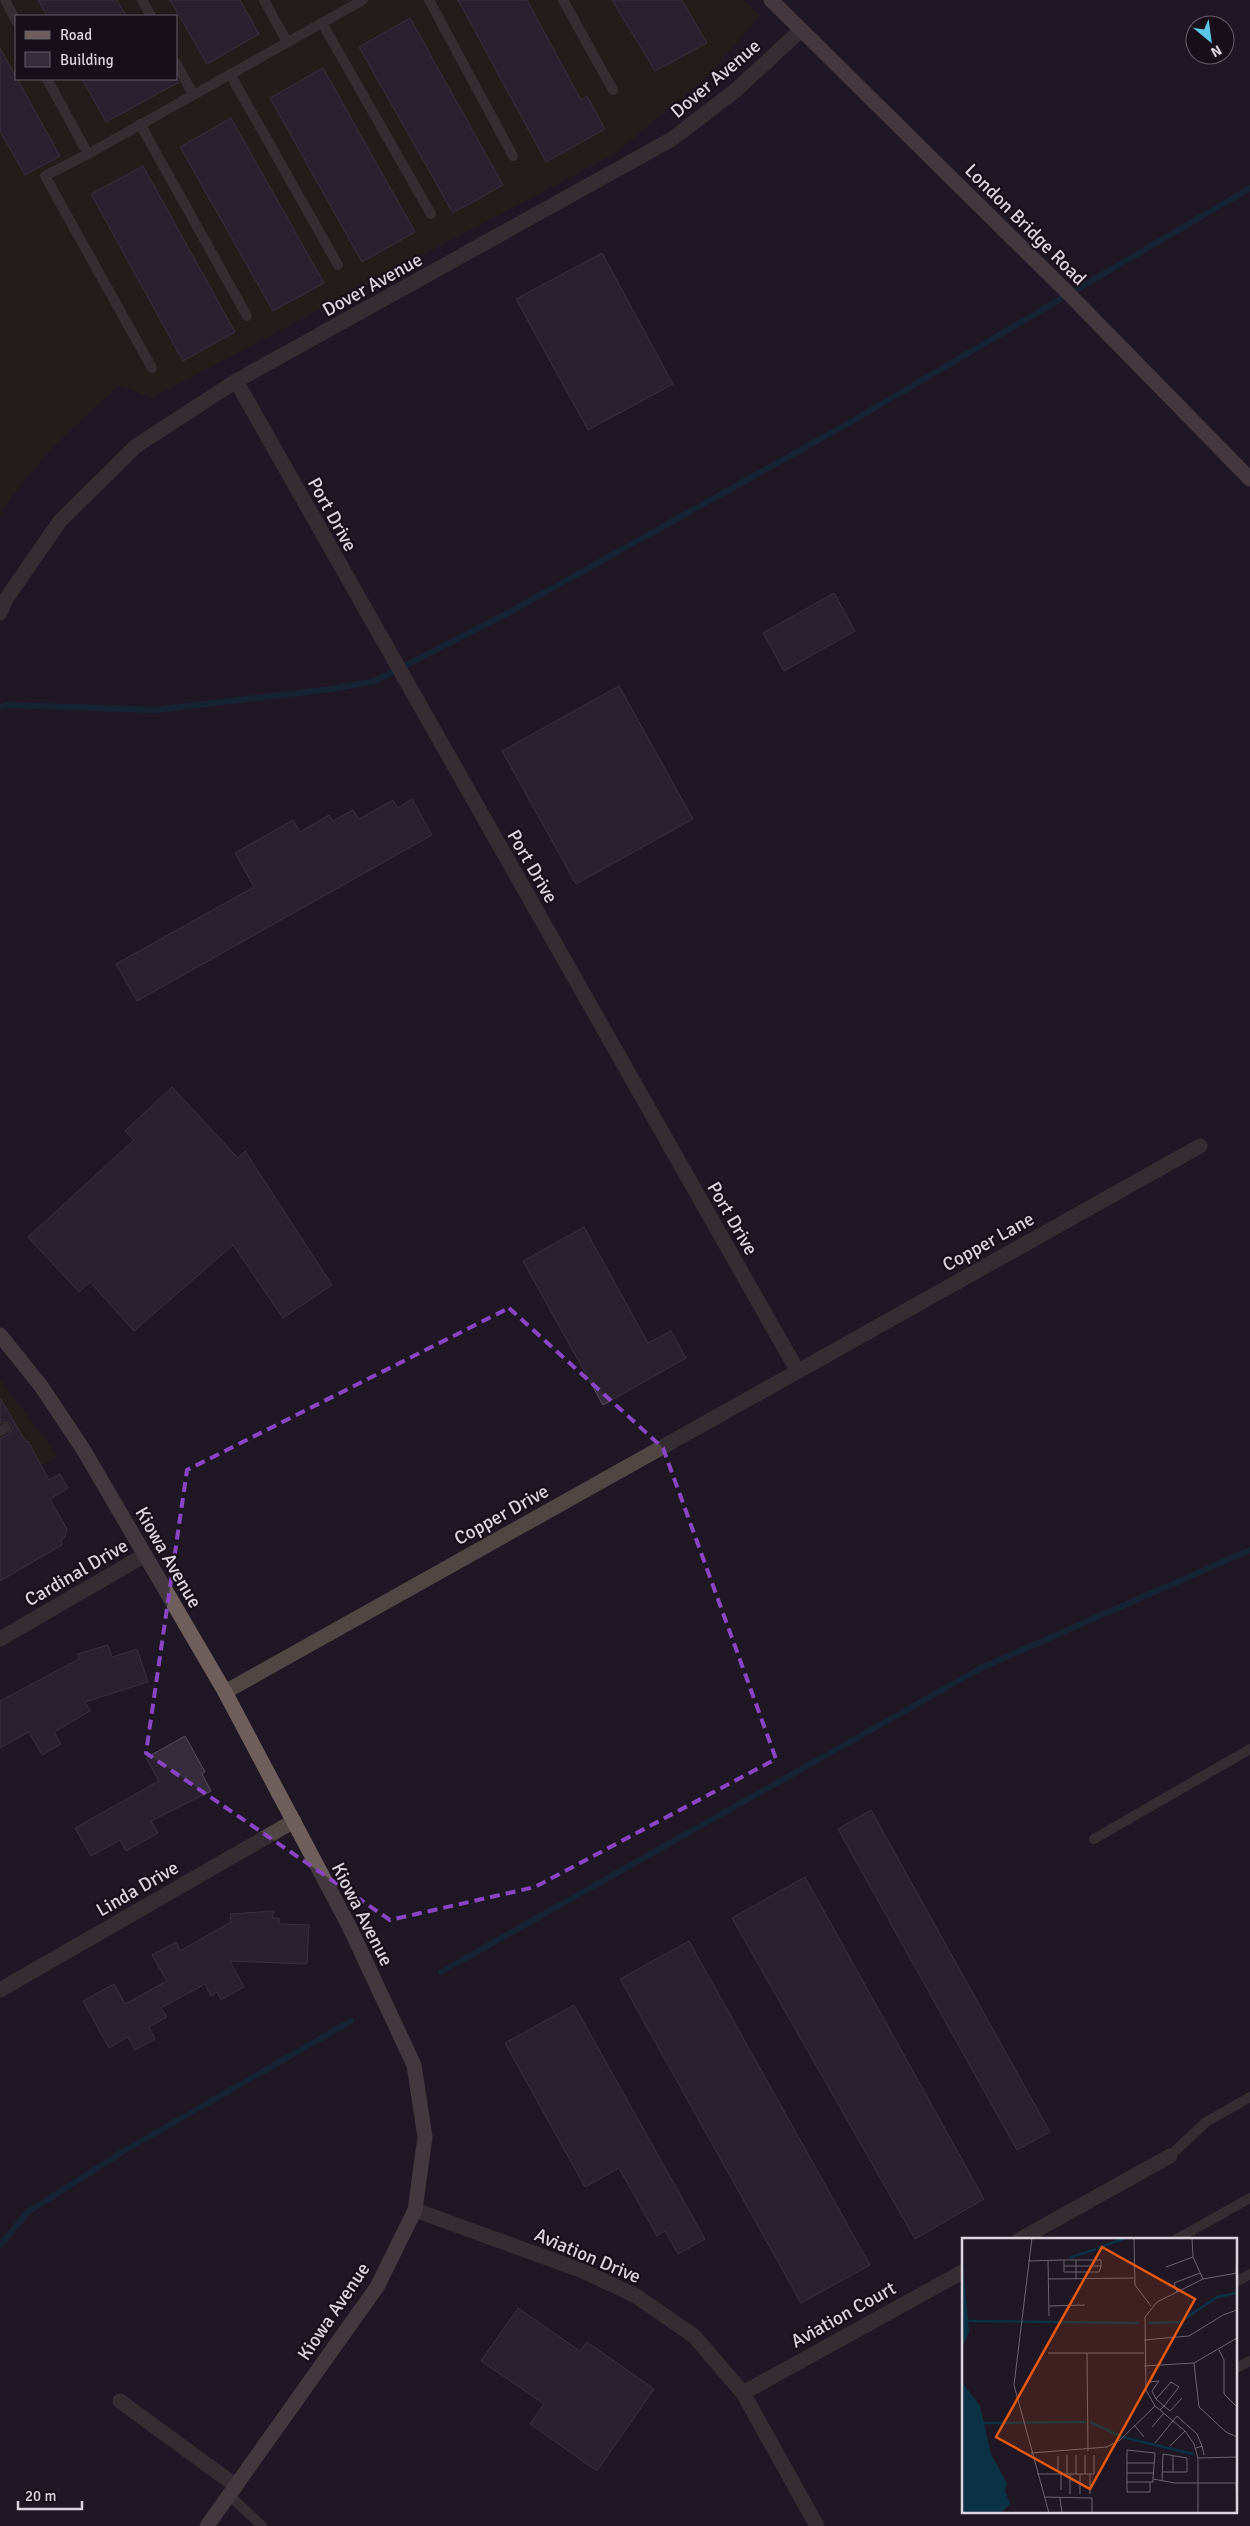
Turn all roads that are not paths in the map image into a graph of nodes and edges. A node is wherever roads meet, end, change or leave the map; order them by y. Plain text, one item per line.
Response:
1 (5, 0) edge
2 (142, 0) edge
3 (264, 0) edge
4 (363, 0) edge
5 (429, 0) edge
6 (563, 0) edge
7 (771, 0) edge
8 (150, 15) edge
9 (15, 19) edge
10 (322, 22) junction
11 (801, 30) junction
12 (287, 42) junction
13 (178, 67) edge
14 (230, 74) junction
15 (48, 80) edge
16 (613, 90) dead end
17 (193, 94) junction
18 (140, 124) junction
19 (88, 154) junction
20 (513, 156) dead end
21 (431, 214) dead end
22 (338, 265) dead end
23 (247, 316) dead end
24 (152, 368) dead end
25 (236, 381) junction
26 (1250, 479) edge
27 (0, 613) edge
28 (1200, 1146) dead end
29 (0, 1334) edge
30 (797, 1370) junction
31 (145, 1555) junction
32 (0, 1639) edge
33 (225, 1692) junction
34 (1250, 1749) edge
35 (294, 1821) junction
36 (1094, 1840) dead end
37 (0, 1990) edge
38 (1250, 2097) edge
39 (1170, 2156) joint
40 (1250, 2198) edge
41 (414, 2210) junction
42 (1023, 2238) edge
43 (1179, 2238) edge
44 (962, 2271) edge
45 (1250, 2274) edge
46 (1238, 2281) edge
47 (1250, 2361) edge
48 (1238, 2367) edge
49 (743, 2393) junction
50 (120, 2401) dead end
51 (232, 2490) junction
52 (207, 2526) edge
53 (262, 2526) edge
54 (816, 2526) edge

1 - 9 lane
2 - 8 lane
3 - 12 lane
4 - 10 lane
5 - 20 lane
6 - 16 lane
7 - 11 street, London Bridge Road
10 - 12 lane
10 - 21 lane
11 - 25 street, Dover Avenue
11 - 26 street, London Bridge Road
12 - 14 lane
13 - 17 lane
14 - 17 lane
14 - 22 lane
15 - 19 lane
17 - 18 lane
18 - 19 lane
18 - 23 lane
19 - 24 lane
25 - 27 street, Dover Avenue
25 - 30 street, Port Drive
28 - 30 street, Copper Lane
29 - 31 street, Kiowa Avenue
30 - 33 street, Copper Drive
31 - 32 street, Cardinal Drive
31 - 33 street, Kiowa Avenue
33 - 35 street, Kiowa Avenue
34 - 36 lane
35 - 37 street, Linda Drive
35 - 41 street, Kiowa Avenue
38 - 39 lane
39 - 42 street
40 - 43 lane
41 - 49 street, Aviation Drive
41 - 51 street, Kiowa Avenue
44 - 49 street, Aviation Court
45 - 46 lane
47 - 48 lane
49 - 54 street, Aviation Drive
50 - 51 street
51 - 52 street, Kiowa Avenue
51 - 53 lane

